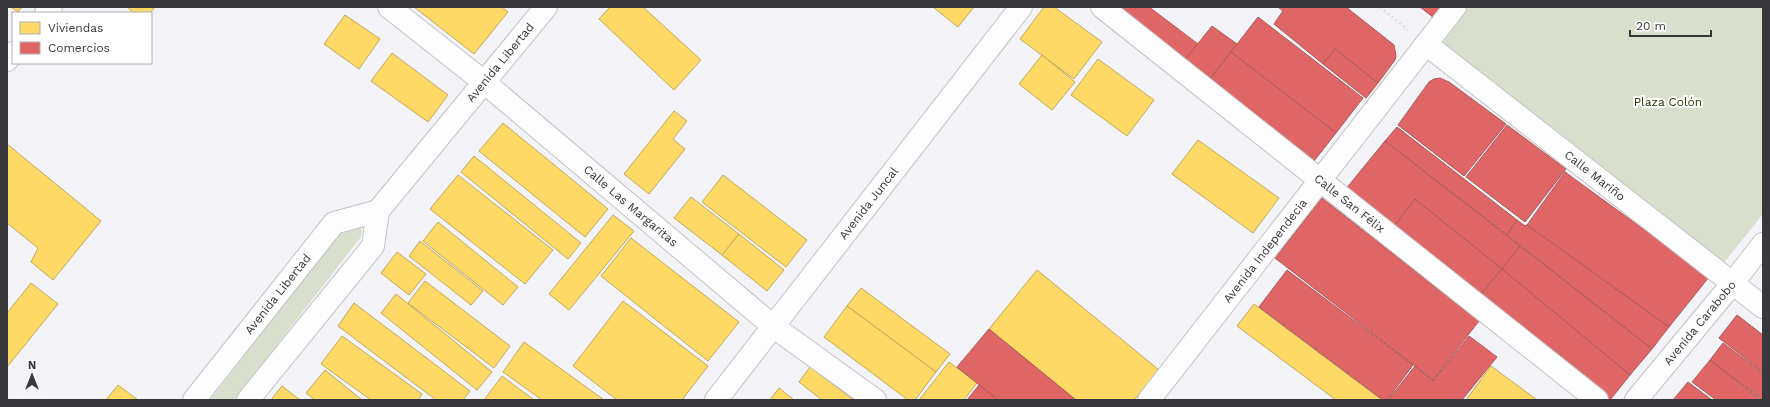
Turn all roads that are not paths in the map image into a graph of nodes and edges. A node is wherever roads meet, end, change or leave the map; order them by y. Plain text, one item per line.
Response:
1 (389, 7) edge
2 (546, 7) edge
3 (1021, 7) edge
4 (1102, 7) edge
5 (1455, 7) edge
6 (1426, 44) junction
7 (484, 82) junction
8 (1320, 180) junction
9 (378, 211) junction
10 (1763, 244) edge
11 (1732, 284) junction
12 (1763, 307) edge
13 (774, 327) junction
14 (194, 400) edge
15 (248, 400) edge
16 (716, 400) edge
17 (875, 400) edge
18 (1149, 400) edge
19 (1597, 400) edge
20 (1636, 400) edge

1 - 7 street, Calle Las Margaritas
2 - 7 street, Avenida Libertad
3 - 13 street, Avenida Juncal
4 - 8 street, Calle San Félix
5 - 6 street, Avenida Independecia
6 - 8 street, Avenida Independecia
6 - 11 street, Calle Mariño
7 - 9 street, Avenida Libertad
7 - 13 street, Calle Las Margaritas
8 - 18 street, Avenida Independecia
8 - 19 street, Calle San Félix
9 - 14 street, Avenida Libertad
9 - 15 street
10 - 11 street, Avenida Carabobo
11 - 12 street, Calle Mariño
11 - 20 street, Avenida Carabobo
13 - 16 street, Avenida Juncal
13 - 17 street, Calle Las Margaritas

